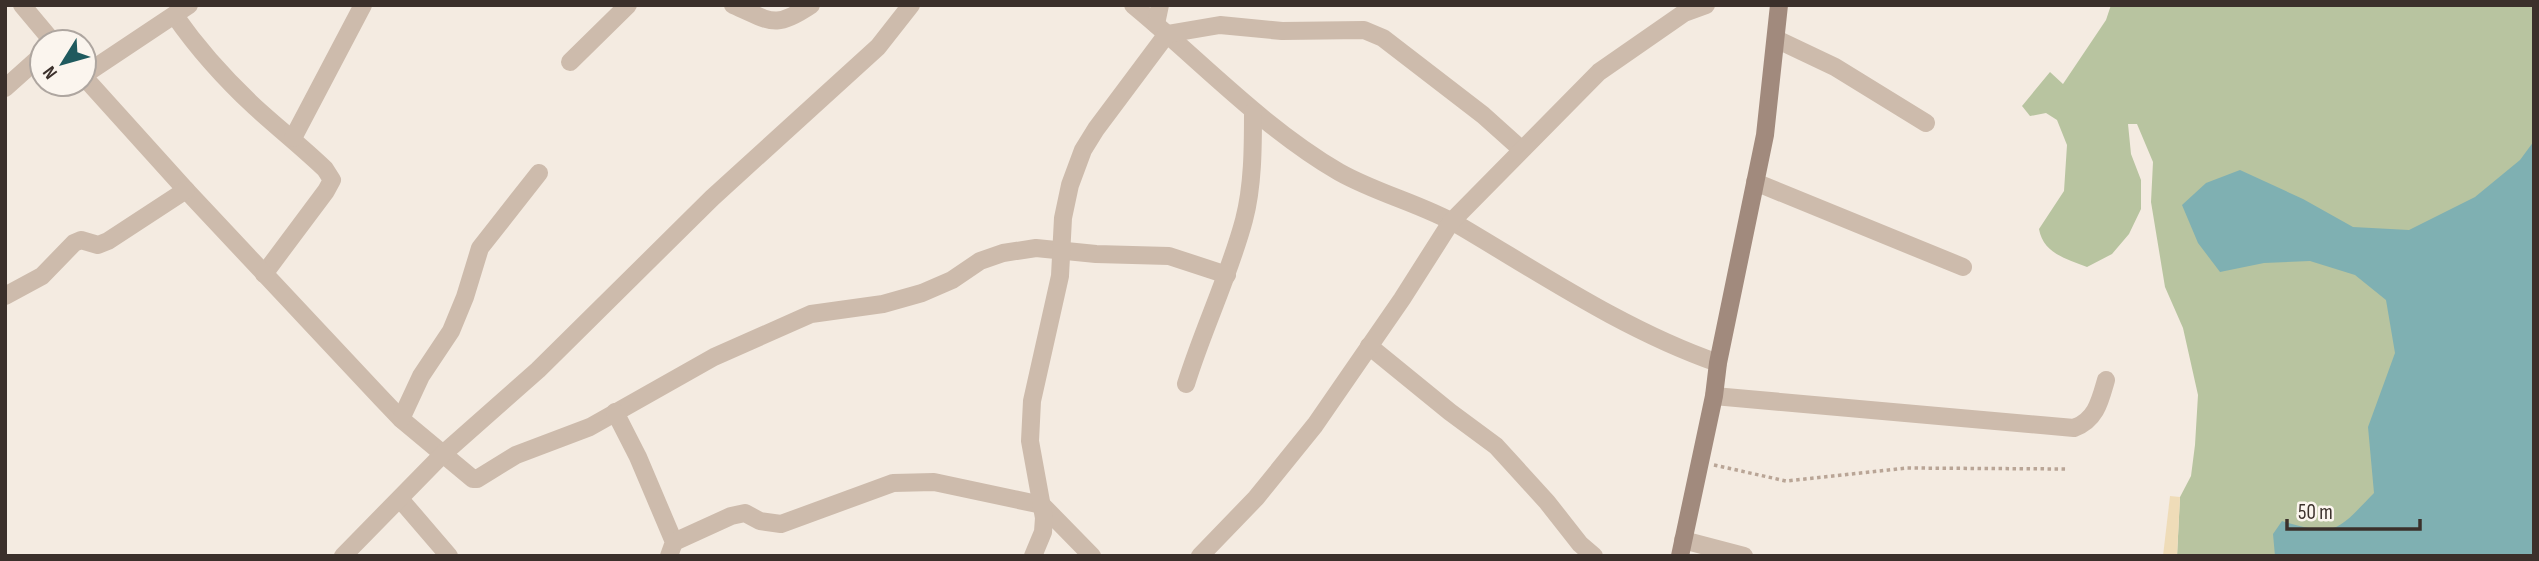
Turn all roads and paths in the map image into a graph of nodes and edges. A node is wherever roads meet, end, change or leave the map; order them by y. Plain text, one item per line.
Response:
1 (22, 5) edge
2 (189, 5) edge
3 (363, 5) edge
4 (628, 5) edge
5 (733, 5) edge
6 (810, 5) edge
7 (911, 5) edge
8 (1133, 5) edge
9 (1160, 5) edge
10 (1706, 5) edge
11 (1779, 5) edge
12 (174, 16) junction
13 (41, 28) edge
14 (1161, 29) junction
15 (1776, 39) junction
16 (570, 62) dead end
17 (28, 67) edge
18 (98, 67) edge
19 (5, 88) edge
20 (98, 92) edge
21 (1254, 112) junction
22 (1926, 123) dead end
23 (293, 138) junction
24 (1521, 149) junction
25 (539, 173) dead end
26 (1755, 182) junction
27 (186, 190) junction
28 (1451, 222) junction
29 (1063, 251) junction
30 (1963, 267) dead end
31 (264, 274) junction
32 (1227, 275) junction
33 (5, 296) edge
34 (1369, 346) junction
35 (1718, 363) junction
36 (2106, 380) dead end
37 (1186, 384) dead end
38 (1714, 396) junction
39 (615, 412) junction
40 (401, 419) junction
41 (443, 454) junction
42 (1699, 462) junction
43 (2067, 469) dead end
44 (400, 499) junction
45 (1042, 505) junction
46 (1682, 548) edge
47 (671, 549) edge
48 (343, 556) edge
49 (449, 556) edge
50 (1033, 556) edge
51 (1092, 556) edge
52 (1200, 556) edge
53 (1594, 556) edge
54 (1744, 556) edge

1 - 13 street
2 - 12 street
3 - 23 street
4 - 16 street
5 - 6 street
7 - 41 street
8 - 14 street
9 - 14 street
10 - 24 street
11 - 15 main road
12 - 18 street
12 - 23 street
14 - 21 street
14 - 24 street
14 - 29 street
15 - 22 street
15 - 26 main road
17 - 19 street
20 - 27 street
21 - 28 street
21 - 32 street
23 - 31 street
24 - 28 street
25 - 40 street
26 - 30 street
26 - 35 main road
27 - 31 street
27 - 33 street
28 - 34 street
28 - 35 street
29 - 32 street
29 - 39 street
29 - 45 street
31 - 40 street
32 - 37 street
34 - 52 street
34 - 53 street
35 - 38 main road
36 - 38 street
38 - 42 main road
39 - 41 street
39 - 47 street
40 - 41 street
41 - 44 street
42 - 43 path
42 - 46 main road
44 - 48 street
44 - 49 street
45 - 47 street
45 - 50 street
45 - 51 street
46 - 54 street

